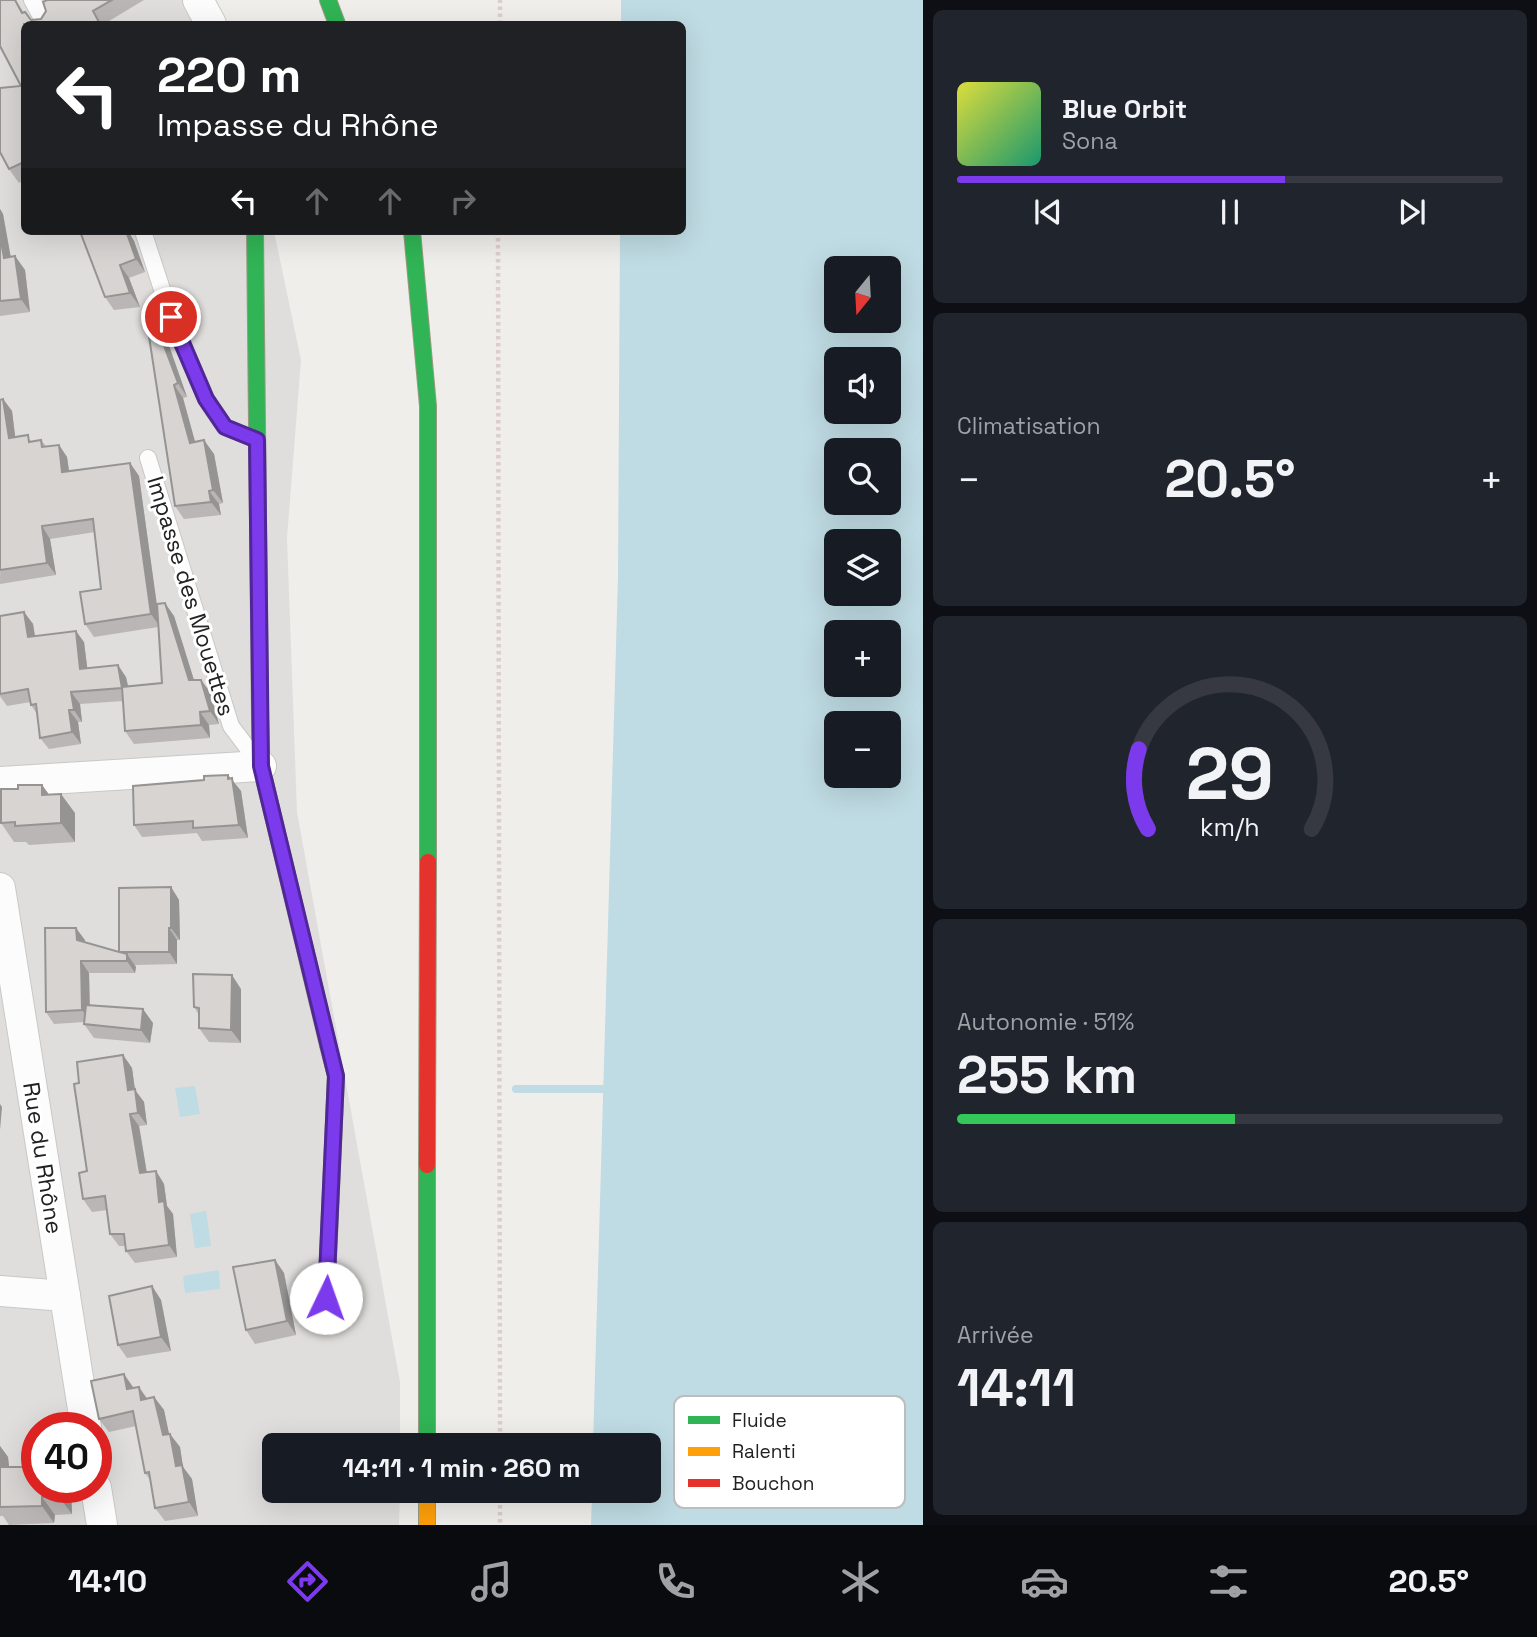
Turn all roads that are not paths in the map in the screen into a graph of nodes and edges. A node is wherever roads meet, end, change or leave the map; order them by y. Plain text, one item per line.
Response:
1 (32, 0) edge
2 (198, 0) edge
3 (328, 0) edge
4 (43, 21) edge
5 (209, 21) edge
6 (336, 21) edge
7 (144, 235) edge
8 (255, 235) edge
9 (412, 235) edge
10 (257, 440) junction
11 (148, 458) dead end
12 (261, 766) junction
13 (0, 782) edge
14 (0, 888) edge
15 (11, 1022) edge
16 (0, 1291) edge
17 (65, 1296) junction
18 (325, 1326) dead end
19 (83, 1412) edge
20 (427, 1433) edge
21 (98, 1503) edge
22 (427, 1503) edge
23 (102, 1525) edge
24 (427, 1525) edge

1 - 4 lane
2 - 5 street
3 - 6 main road
7 - 10 lane
8 - 10 main road
9 - 20 main road
10 - 12 main road
11 - 12 lane, Impasse des Mouettes
12 - 13 street
12 - 18 main road
14 - 15 street, Rue du Rhône
15 - 17 street, Rue du Rhône
16 - 17 street
17 - 19 street, Rue du Rhône
21 - 23 street
22 - 24 main road

